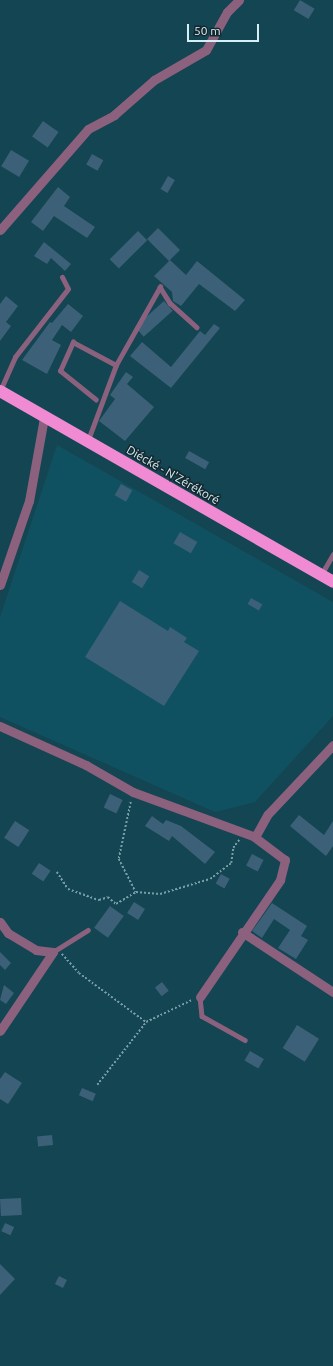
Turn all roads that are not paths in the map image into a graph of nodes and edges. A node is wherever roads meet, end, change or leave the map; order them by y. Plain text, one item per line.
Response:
1 (239, 0) edge
2 (0, 230) edge
3 (62, 277) dead end
4 (197, 327) dead end
5 (116, 365) junction
6 (0, 391) edge
7 (96, 400) dead end
8 (44, 418) junction
9 (88, 442) junction
10 (333, 554) edge
11 (320, 575) junction
12 (333, 582) edge
13 (0, 585) edge
14 (0, 726) edge
15 (333, 745) edge
16 (255, 837) junction
17 (0, 922) edge
18 (88, 930) dead end
19 (242, 932) junction
20 (53, 952) junction
21 (333, 992) edge
22 (200, 997) joint
23 (0, 1031) edge
24 (245, 1040) dead end

1 - 2 street
3 - 6 lane
4 - 5 lane
5 - 7 lane
5 - 9 lane
6 - 8 highway, Diécké - N'Zérékoré
8 - 9 highway, Diécké - N'Zérékoré
8 - 13 street
9 - 11 highway, Diécké - N'Zérékoré
10 - 11 lane
11 - 12 highway, Diécké - N'Zérékoré
14 - 16 street
15 - 16 street
16 - 19 street
17 - 20 street
18 - 20 lane
19 - 21 street
19 - 22 street
20 - 23 street
22 - 24 lane

